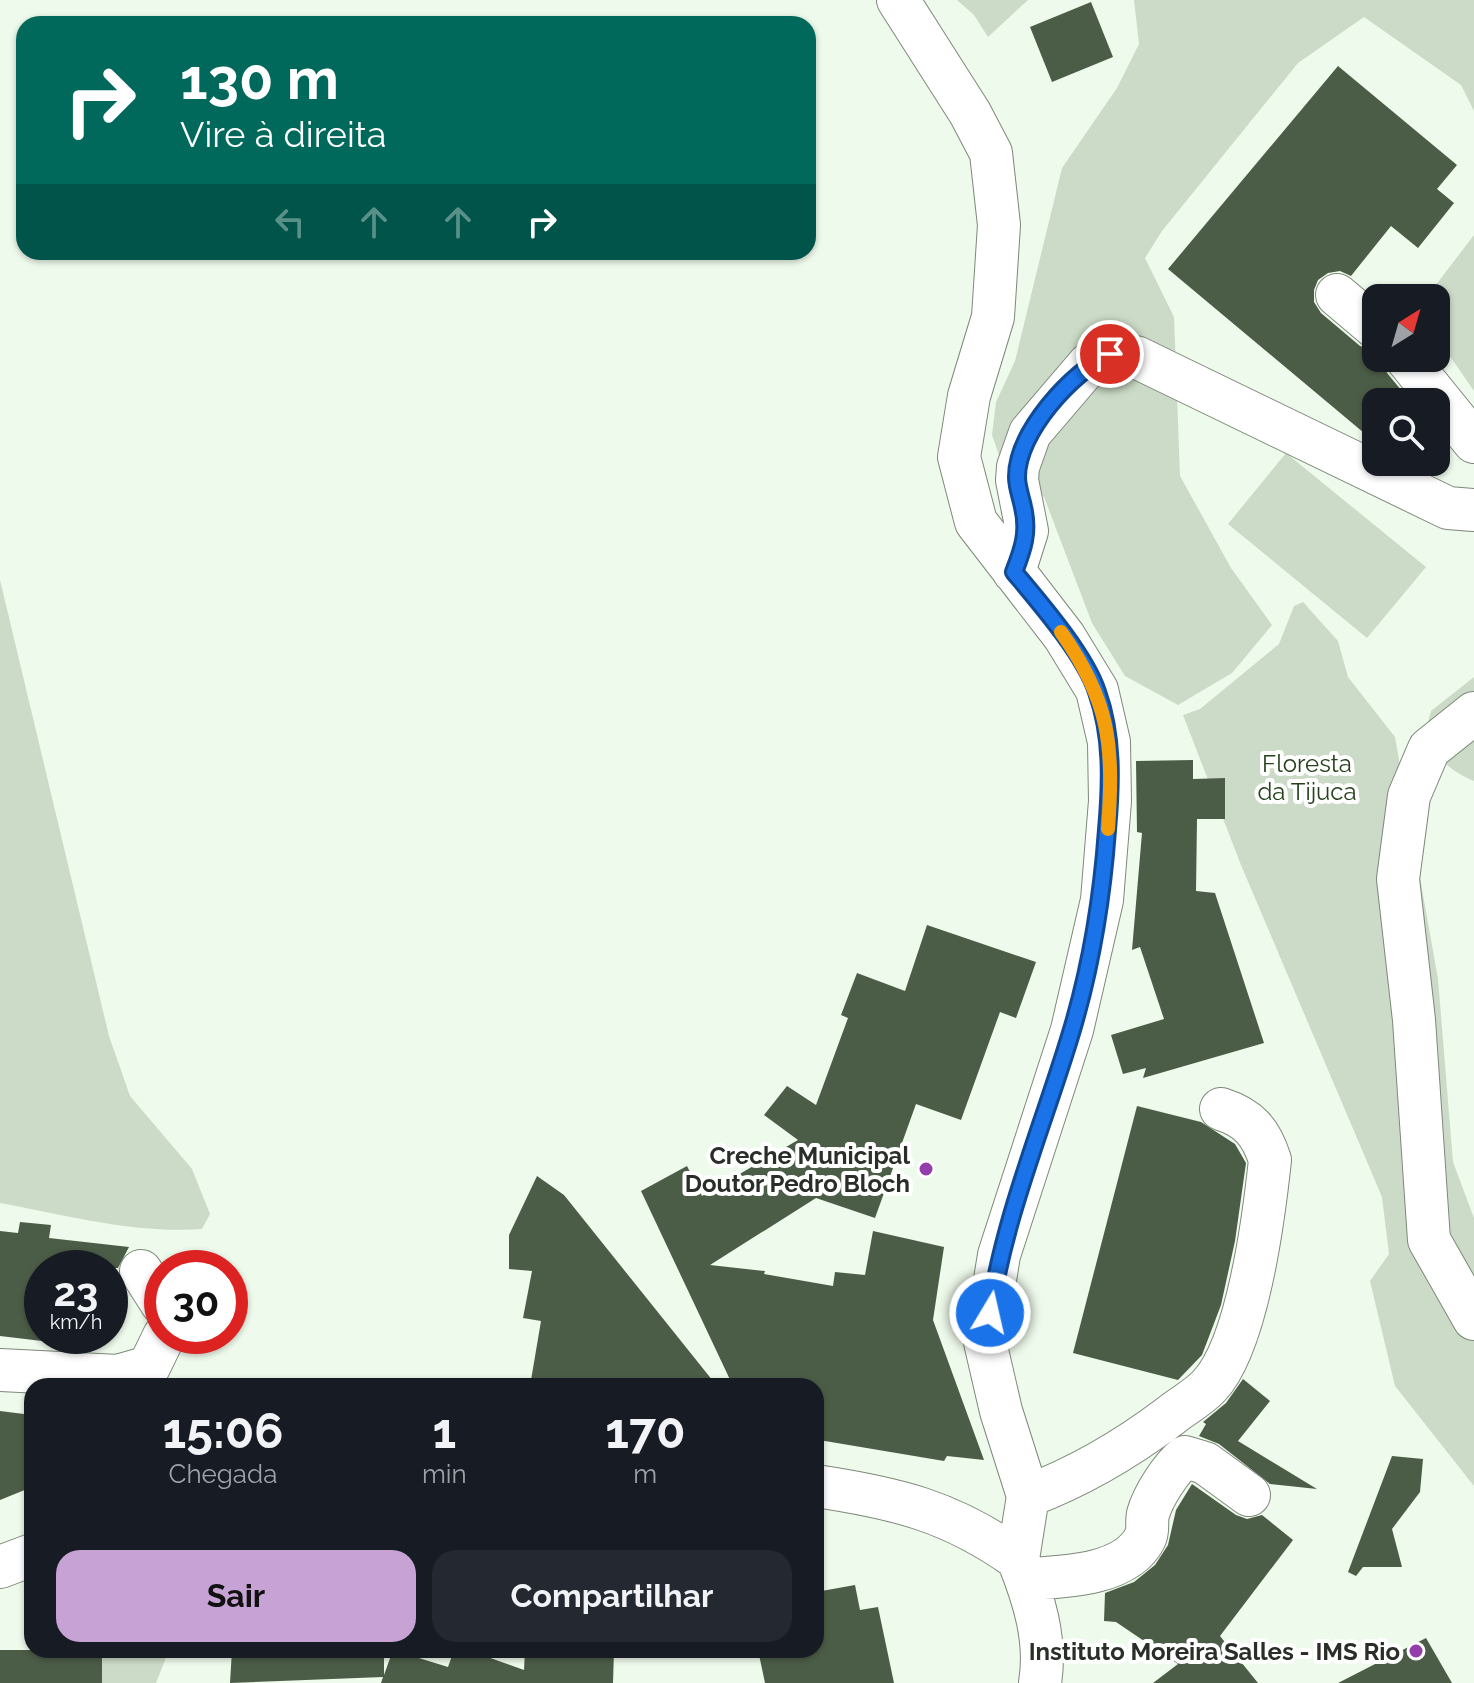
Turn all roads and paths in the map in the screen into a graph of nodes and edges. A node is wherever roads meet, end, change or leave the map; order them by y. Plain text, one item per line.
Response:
1 (898, 0) edge
2 (1337, 295) dead end
3 (1362, 316) edge
4 (1417, 372) edge
5 (1474, 442) edge
6 (1474, 510) edge
7 (1014, 572) junction
8 (1474, 713) edge
9 (1221, 1109) dead end
10 (1474, 1319) edge
11 (155, 1354) edge
12 (0, 1370) edge
13 (824, 1487) edge
14 (1249, 1495) dead end
15 (1028, 1496) junction
16 (24, 1558) edge
17 (0, 1567) edge
18 (1022, 1569) junction
19 (1040, 1683) edge

1 - 7 street
2 - 3 street
4 - 5 street
6 - 7 street
7 - 15 street
8 - 10 street
9 - 15 street
11 - 12 street
13 - 18 street
14 - 18 street
15 - 18 street
16 - 17 street
18 - 19 street

